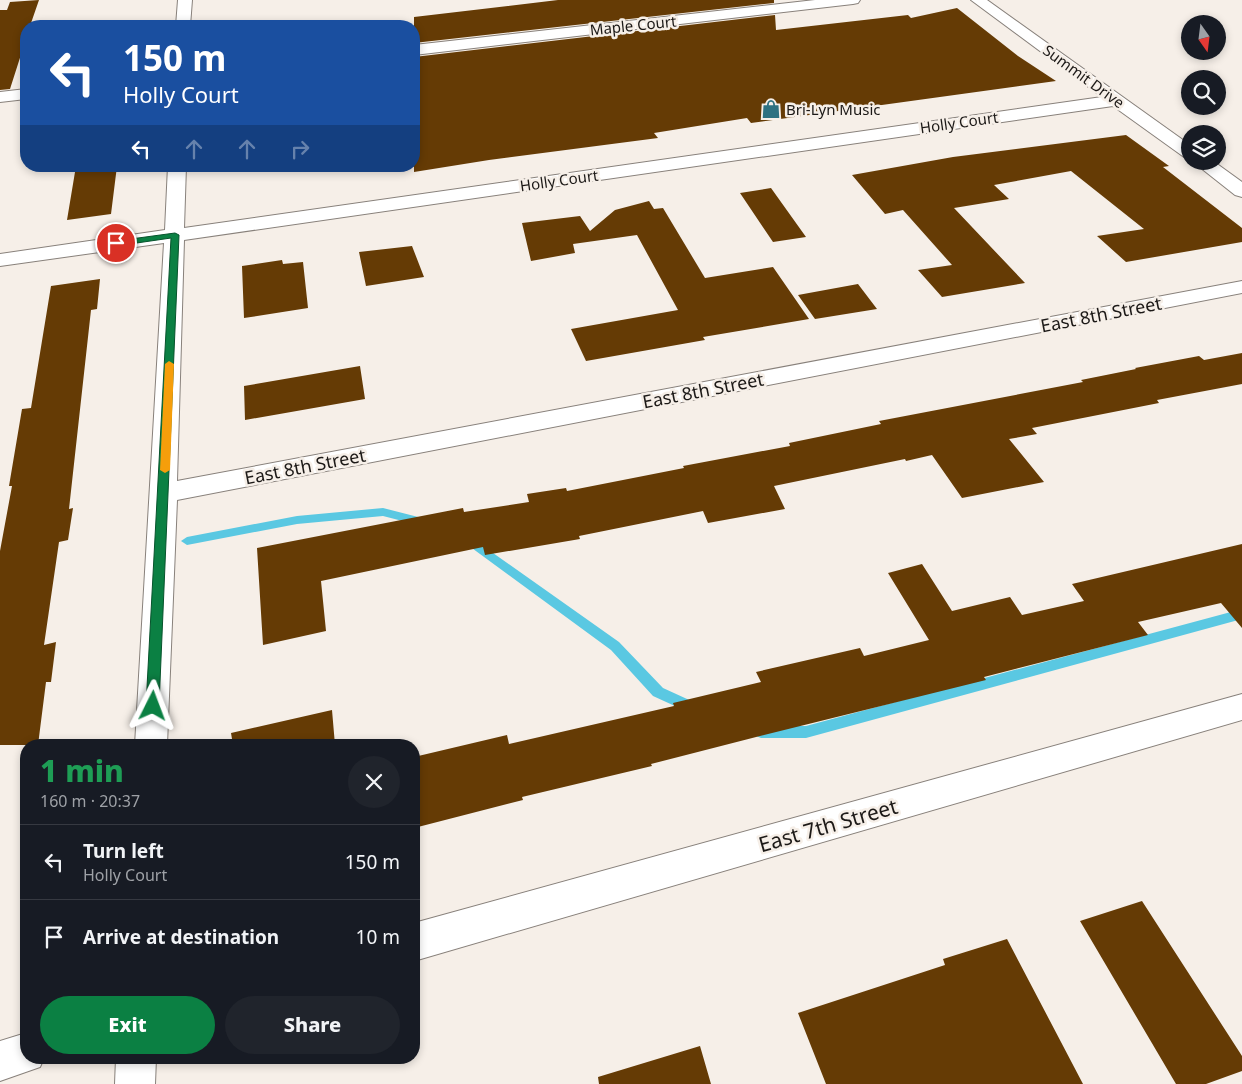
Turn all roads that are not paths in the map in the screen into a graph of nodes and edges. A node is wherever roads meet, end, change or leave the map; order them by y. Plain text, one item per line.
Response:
1 (185, 0) edge
2 (853, 0) edge
3 (978, 0) edge
4 (183, 20) edge
5 (420, 49) edge
6 (20, 95) edge
7 (0, 97) edge
8 (1117, 100) junction
9 (1181, 146) edge
10 (1213, 170) edge
11 (177, 172) edge
12 (1242, 191) edge
13 (175, 235) junction
14 (0, 260) edge
15 (1242, 287) edge
16 (164, 493) junction
17 (1242, 707) edge
18 (151, 739) edge
19 (420, 940) edge
20 (20, 1055) edge
21 (0, 1061) edge
22 (136, 1064) edge
23 (135, 1084) edge

1 - 4 street
2 - 5 street, Maple Court
3 - 8 street, Summit Drive
6 - 7 street
8 - 9 street, Summit Drive
8 - 13 street, Holly Court
10 - 12 street
11 - 13 street
13 - 14 street, Holly Court
13 - 16 street
15 - 16 street, East 8th Street
16 - 18 street
17 - 19 street, East 7th Street
20 - 21 street
22 - 23 street

